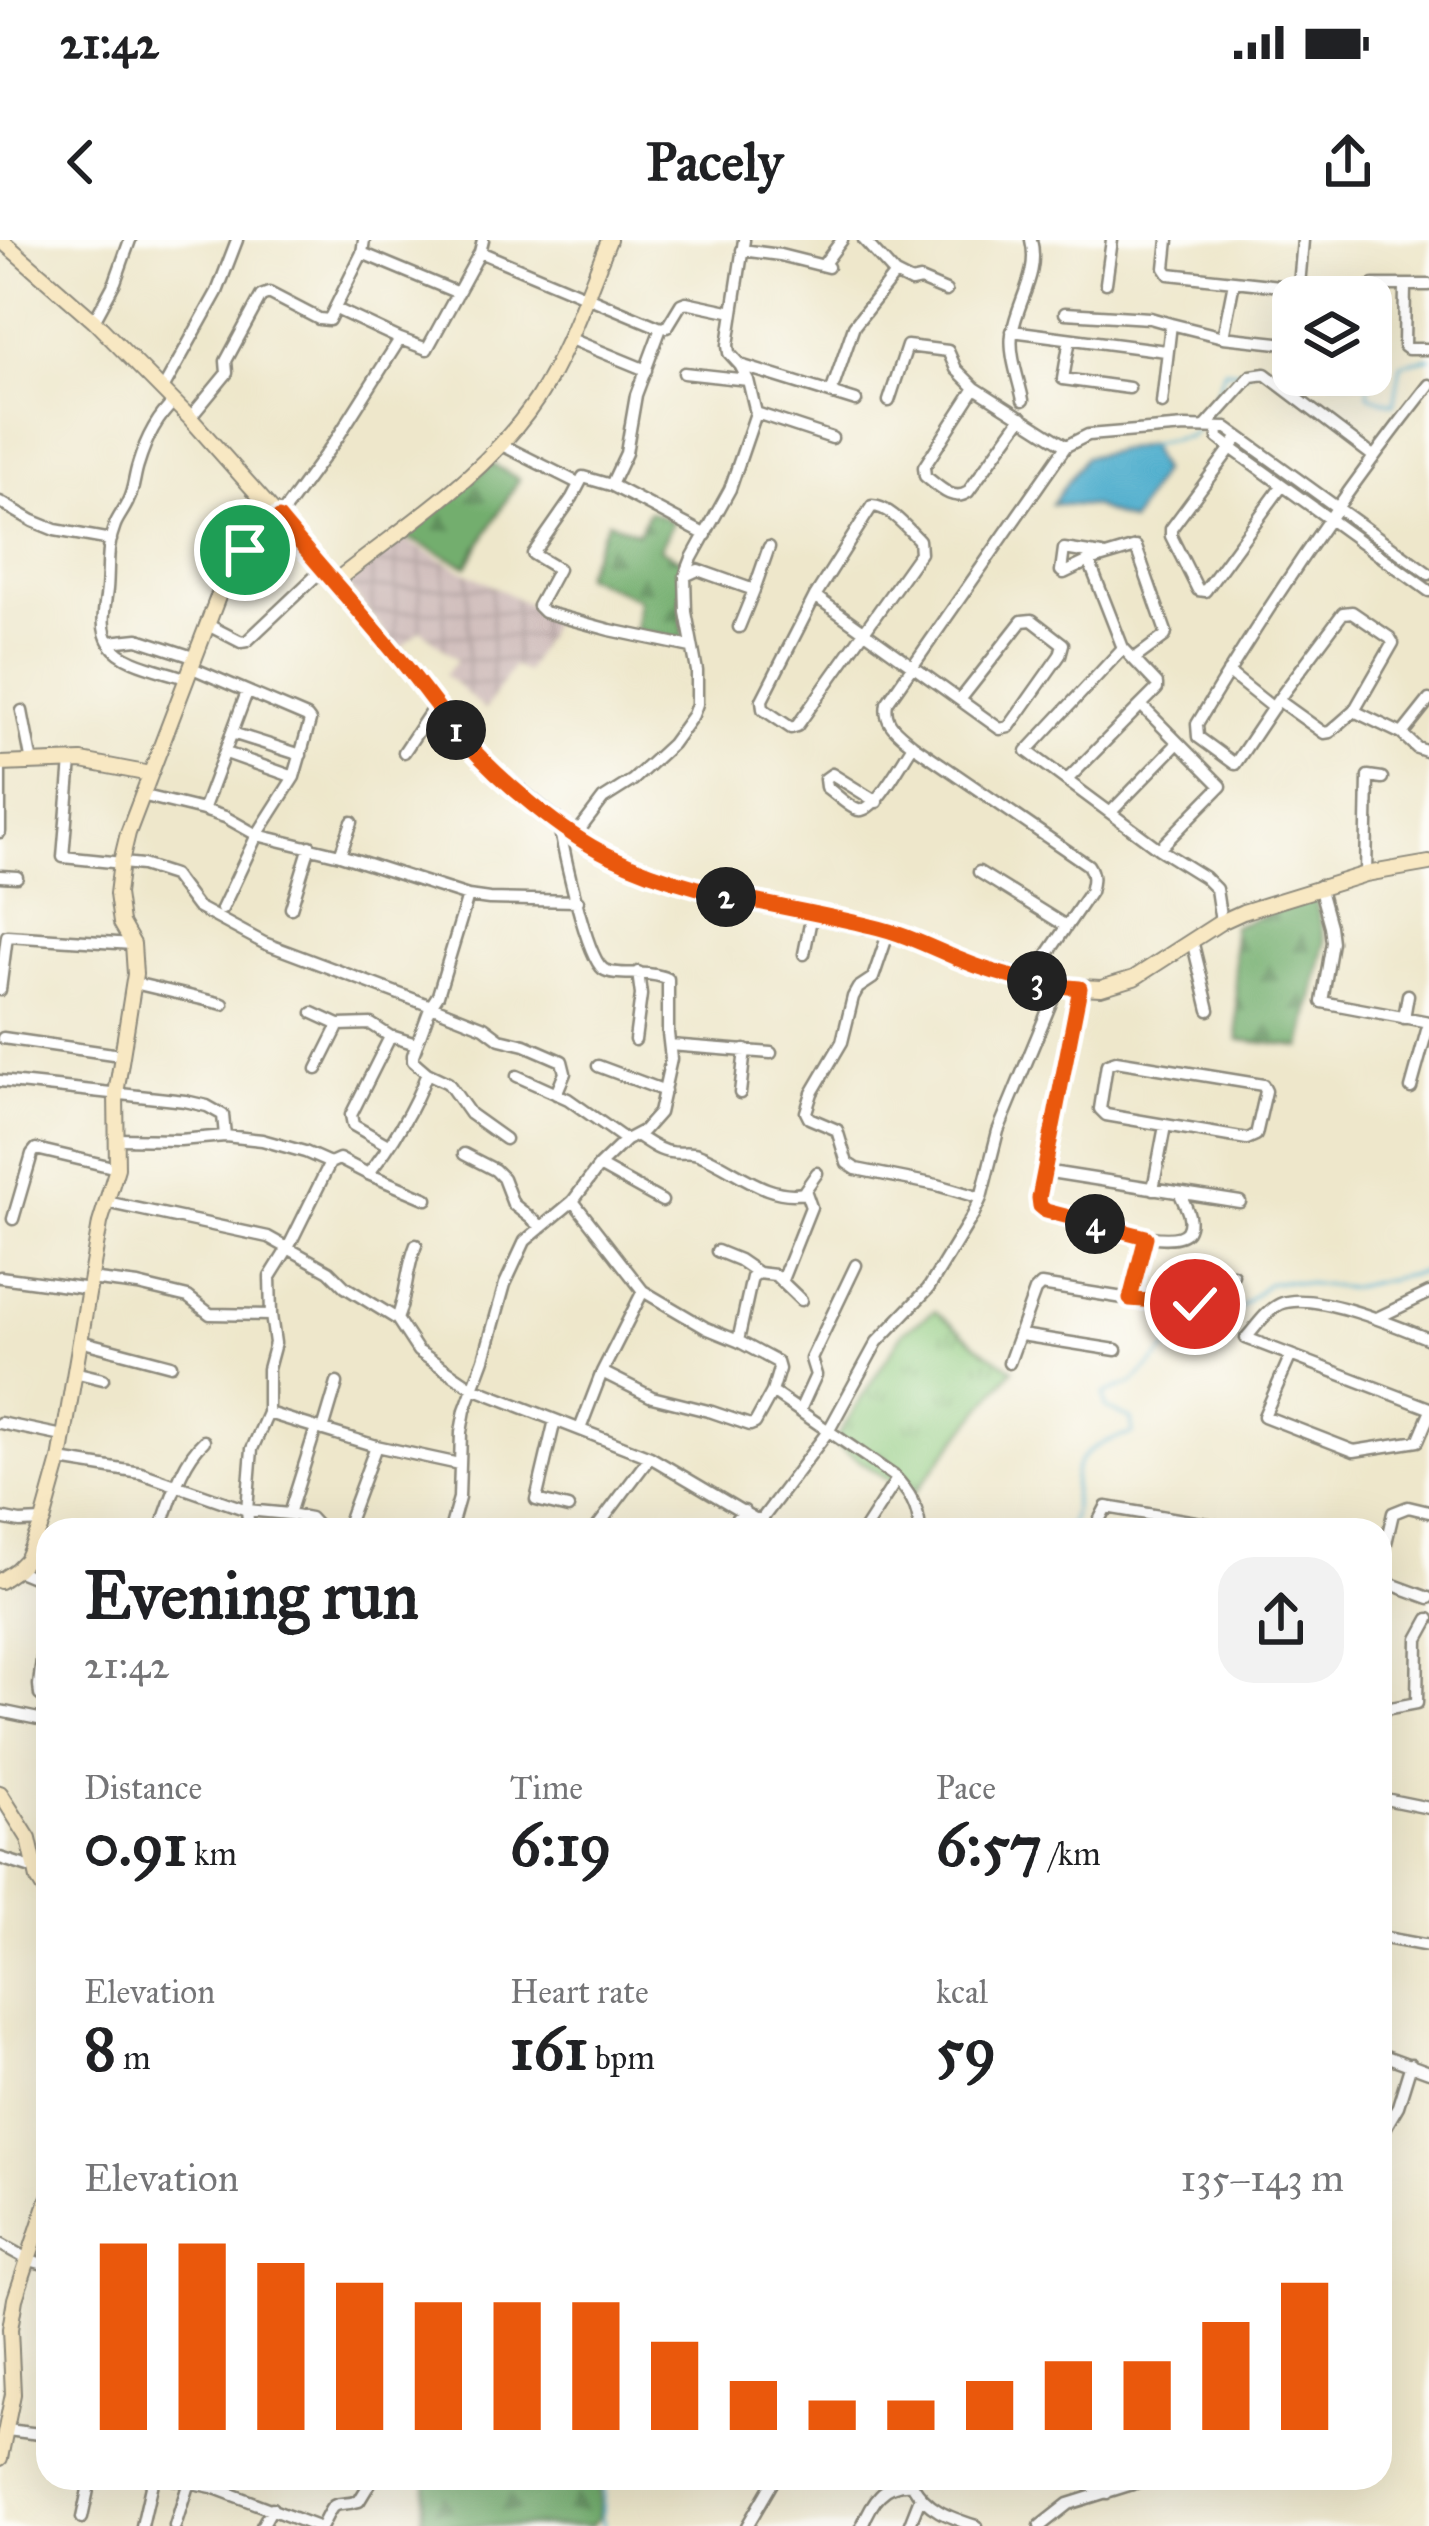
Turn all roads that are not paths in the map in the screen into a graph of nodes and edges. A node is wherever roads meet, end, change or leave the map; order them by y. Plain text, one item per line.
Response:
1 (1, 240) edge
2 (130, 240) edge
3 (237, 240) edge
4 (609, 240) edge
5 (842, 240) edge
6 (864, 240) edge
7 (1031, 240) edge
8 (1112, 240) edge
9 (1168, 240) edge
10 (1303, 240) edge
11 (480, 243) edge
12 (743, 245) edge
13 (363, 247) edge
14 (895, 274) junction
15 (1300, 276) edge
16 (1234, 282) junction
17 (1106, 283) dead end
18 (1429, 285) edge
19 (1392, 286) edge
20 (1405, 286) junction
21 (1272, 288) edge
22 (946, 291) dead end
23 (458, 293) junction
24 (586, 296) junction
25 (292, 304) junction
26 (336, 309) junction
27 (733, 312) junction
28 (1065, 313) dead end
29 (283, 318) dead end
30 (94, 321) junction
31 (1171, 324) junction
32 (661, 328) junction
33 (1012, 332) junction
34 (1223, 337) junction
35 (568, 338) junction
36 (400, 339) junction
37 (1070, 339) junction
38 (1272, 342) edge
39 (1429, 349) edge
40 (1166, 351) junction
41 (740, 365) junction
42 (646, 370) junction
43 (684, 373) dead end
44 (748, 380) junction
45 (1429, 385) edge
46 (975, 388) junction
47 (1129, 388) dead end
48 (163, 389) junction
49 (831, 393) junction
50 (889, 400) dead end
51 (1024, 400) dead end
52 (856, 401) dead end
53 (174, 402) junction
54 (1162, 403) dead end
55 (756, 413) junction
56 (1022, 417) junction
57 (190, 418) junction
58 (1209, 427) junction
59 (1239, 436) junction
60 (832, 439) dead end
61 (500, 444) junction
62 (1066, 446) junction
63 (1231, 448) junction
64 (1373, 456) junction
65 (578, 483) junction
66 (610, 485) junction
67 (1282, 486) junction
68 (0, 502) edge
69 (1334, 513) junction
70 (279, 518) junction
71 (706, 535) junction
72 (110, 540) junction
73 (769, 547) dead end
74 (1103, 555) junction
75 (1090, 561) junction
76 (322, 569) junction
77 (1429, 574) edge
78 (685, 576) junction
79 (333, 583) junction
80 (754, 590) junction
81 (1429, 591) edge
82 (815, 596) junction
83 (206, 624) junction
84 (740, 627) dead end
85 (863, 632) junction
86 (109, 642) junction
87 (691, 647) junction
88 (1123, 648) junction
89 (1134, 659) junction
90 (190, 667) junction
91 (912, 669) junction
92 (1228, 672) junction
93 (247, 692) junction
94 (960, 700) junction
95 (1429, 700) edge
96 (436, 704) junction
97 (1276, 704) junction
98 (1141, 705) junction
99 (22, 710) dead end
100 (1354, 711) junction
101 (232, 733) junction
102 (1402, 734) junction
103 (1178, 743) junction
104 (913, 745) junction
105 (404, 752) dead end
106 (1429, 752) edge
107 (226, 753) junction
108 (301, 755) junction
109 (70, 761) junction
110 (32, 763) junction
111 (0, 764) edge
112 (150, 774) junction
113 (294, 777) junction
114 (1382, 778) dead end
115 (1067, 780) junction
116 (141, 795) junction
117 (877, 802) dead end
118 (203, 810) junction
119 (1111, 812) junction
120 (352, 822) dead end
121 (559, 824) junction
122 (0, 832) edge
123 (257, 835) junction
124 (575, 836) junction
125 (310, 846) junction
126 (1160, 849) junction
127 (340, 855) junction
128 (121, 862) junction
129 (1429, 863) edge
130 (980, 872) dead end
131 (1366, 874) junction
132 (0, 876) edge
133 (16, 877) dead end
134 (1318, 886) junction
135 (469, 896) junction
136 (578, 901) junction
137 (292, 908) dead end
138 (222, 909) dead end
139 (812, 914) junction
140 (1221, 922) junction
141 (1066, 926) junction
142 (889, 931) junction
143 (1192, 940) junction
144 (133, 944) junction
145 (804, 954) dead end
146 (1, 971) edge
147 (638, 972) junction
148 (1038, 981) junction
149 (134, 983) junction
150 (1058, 986) junction
151 (1080, 988) junction
152 (0, 990) edge
153 (1408, 995) dead end
154 (223, 1004) dead end
155 (431, 1006) junction
156 (1208, 1010) dead end
157 (314, 1013) dead end
158 (1404, 1018) junction
159 (1429, 1023) edge
160 (339, 1024) junction
161 (391, 1037) junction
162 (2, 1038) edge
163 (635, 1040) dead end
164 (416, 1044) junction
165 (670, 1045) junction
166 (745, 1051) junction
167 (771, 1053) dead end
168 (120, 1055) junction
169 (598, 1066) dead end
170 (317, 1070) dead end
171 (428, 1073) junction
172 (517, 1076) dead end
173 (0, 1081) edge
174 (1411, 1088) dead end
175 (665, 1091) junction
176 (740, 1093) dead end
177 (116, 1094) junction
178 (556, 1094) junction
179 (1165, 1126) junction
180 (225, 1136) junction
181 (631, 1138) junction
182 (116, 1139) junction
183 (506, 1139) dead end
184 (388, 1145) junction
185 (464, 1154) dead end
186 (330, 1162) junction
187 (599, 1166) junction
188 (117, 1168) junction
189 (1044, 1172) junction
190 (817, 1173) dead end
191 (368, 1174) junction
192 (1153, 1190) junction
193 (804, 1193) junction
194 (1180, 1194) junction
195 (981, 1198) junction
196 (427, 1199) dead end
197 (573, 1201) junction
198 (662, 1201) dead end
199 (106, 1202) junction
200 (1240, 1202) dead end
201 (13, 1220) dead end
202 (542, 1227) junction
203 (1146, 1237) junction
204 (416, 1245) dead end
205 (288, 1248) junction
206 (717, 1251) dead end
207 (856, 1265) dead end
208 (758, 1273) junction
209 (1232, 1275) dead end
210 (0, 1277) edge
211 (782, 1280) junction
212 (90, 1284) junction
213 (643, 1291) junction
214 (1429, 1293) edge
215 (1130, 1299) junction
216 (801, 1300) dead end
217 (271, 1315) junction
218 (1377, 1318) junction
219 (397, 1319) junction
220 (1021, 1335) junction
221 (1429, 1339) edge
222 (80, 1341) junction
223 (738, 1341) junction
224 (1116, 1350) dead end
225 (1291, 1355) junction
226 (1009, 1363) dead end
227 (171, 1365) dead end
228 (74, 1372) junction
229 (602, 1372) junction
230 (103, 1379) dead end
231 (338, 1384) dead end
232 (473, 1388) junction
233 (772, 1392) junction
234 (800, 1410) junction
235 (1429, 1411) edge
236 (268, 1413) junction
237 (555, 1420) junction
238 (0, 1423) edge
239 (320, 1429) junction
240 (580, 1429) junction
241 (830, 1430) junction
242 (64, 1436) junction
243 (204, 1441) dead end
244 (376, 1446) junction
245 (650, 1457) junction
246 (60, 1460) junction
247 (459, 1464) junction
248 (897, 1479) junction
249 (178, 1485) junction
250 (568, 1508) dead end
251 (247, 1510) junction
252 (744, 1511) junction
253 (1429, 1512) edge
254 (289, 1514) junction
255 (0, 1518) edge
256 (45, 1518) edge
257 (165, 1518) edge
258 (248, 1518) edge
259 (310, 1518) edge
260 (349, 1518) edge
261 (453, 1518) edge
262 (604, 1518) edge
263 (737, 1518) edge
264 (753, 1518) edge
265 (763, 1518) edge
266 (872, 1518) edge
267 (918, 1518) edge
268 (1100, 1518) edge
269 (1170, 1518) edge
270 (36, 1520) edge
271 (1392, 1521) edge
272 (36, 1541) edge
273 (5, 1576) edge
274 (36, 1581) edge
275 (1392, 1584) edge
276 (1429, 1598) edge
277 (1429, 1618) edge
278 (1392, 1708) edge
279 (0, 1711) edge
280 (36, 1718) edge
281 (0, 1793) edge
282 (1392, 1800) edge
283 (1429, 1808) edge
284 (0, 1858) edge
285 (35, 1869) joint
286 (1392, 1939) edge
287 (1429, 1946) edge
288 (1392, 2058) edge
289 (1412, 2064) junction
290 (1429, 2072) edge
291 (1392, 2115) edge
292 (36, 2236) edge
293 (0, 2244) edge
294 (28, 2260) junction
295 (36, 2262) edge
296 (6, 2374) edge
297 (6, 2420) edge
298 (36, 2430) edge
299 (0, 2458) edge
300 (88, 2490) edge
301 (151, 2490) edge
302 (186, 2490) edge
303 (215, 2490) edge
304 (365, 2490) edge
305 (768, 2490) edge
306 (887, 2490) edge
307 (917, 2490) edge
308 (1102, 2490) edge
309 (1113, 2490) edge
310 (1107, 2492) junction
311 (920, 2498) junction
312 (272, 2508) junction
313 (82, 2518) dead end
314 (142, 2526) edge
315 (175, 2526) edge
316 (262, 2526) edge
317 (318, 2526) edge
318 (747, 2526) edge
319 (862, 2526) edge
320 (909, 2526) edge
321 (976, 2526) edge
322 (1040, 2526) edge

1 - 30 street
2 - 30 street
3 - 48 street
4 - 24 street
5 - 12 street
6 - 14 street
7 - 33 street
8 - 17 street
9 - 16 street
10 - 15 street
11 - 23 street
11 - 24 street
12 - 27 street
13 - 23 street
13 - 26 street
14 - 22 street
14 - 49 street
16 - 21 street
16 - 34 street
18 - 20 street
19 - 20 street
20 - 39 street
23 - 36 street
24 - 32 street
24 - 35 street
25 - 26 street
25 - 29 street
25 - 57 street
26 - 36 street
27 - 32 street
27 - 41 street
28 - 31 street
30 - 48 street
31 - 34 street
31 - 40 street
32 - 42 street
33 - 37 street
33 - 51 street
34 - 38 street
35 - 42 street
35 - 61 street
36 - 70 street
37 - 40 street
37 - 47 street
40 - 54 street
41 - 44 street
41 - 49 street
42 - 66 street
43 - 44 street
44 - 55 street
45 - 64 street
46 - 50 street
46 - 56 street
46 - 56 street
48 - 53 street
49 - 52 street
53 - 57 street
53 - 72 street
55 - 60 street
55 - 71 street
56 - 62 street
57 - 70 street
58 - 59 street
58 - 62 street
58 - 63 street
58 - 64 street
59 - 63 street
59 - 69 street
61 - 65 street
61 - 79 street
62 - 91 street
63 - 67 street
63 - 67 street
64 - 69 street
65 - 66 street
65 - 87 street
66 - 71 street
67 - 69 street
68 - 72 street
69 - 77 street
69 - 81 street
69 - 92 street
70 - 76 street
70 - 83 street
71 - 78 street
72 - 86 street
73 - 80 street
74 - 75 street
74 - 75 street
74 - 89 street
75 - 88 street
76 - 79 street
76 - 83 street
78 - 80 street
78 - 87 street
79 - 96 street
80 - 84 street
82 - 85 street
82 - 85 street
82 - 85 street
83 - 90 street
85 - 91 street
86 - 90 street
86 - 90 street
87 - 124 street
88 - 89 street
88 - 115 street
89 - 98 street
90 - 93 street
90 - 112 street
91 - 94 street
91 - 104 street
92 - 97 street
92 - 97 street
93 - 101 street
93 - 108 street
94 - 94 street
95 - 102 street
96 - 105 street
96 - 121 street
97 - 100 street
97 - 100 street
98 - 103 street
98 - 115 street
99 - 110 street
100 - 102 street
101 - 107 street
101 - 108 street
102 - 106 street
103 - 119 street
103 - 126 street
104 - 117 street
104 - 141 street
107 - 113 street
107 - 118 street
108 - 113 street
109 - 110 street
109 - 112 street
109 - 128 street
110 - 111 street
111 - 122 street
112 - 116 street
113 - 123 street
114 - 131 street
115 - 119 street
116 - 118 street
116 - 128 street
118 - 123 street
119 - 126 street
120 - 127 street
121 - 124 street
121 - 136 street
123 - 125 street
123 - 138 street
124 - 139 street
125 - 127 street
125 - 137 street
126 - 140 street
127 - 135 street
128 - 144 street
128 - 155 street
129 - 131 street
130 - 141 street
131 - 134 street
132 - 133 street
134 - 140 street
134 - 158 street
135 - 136 street
135 - 155 street
136 - 147 street
139 - 142 street
139 - 145 street
140 - 143 street
141 - 148 street
142 - 148 street
142 - 195 street
143 - 151 street
143 - 156 street
144 - 146 street
144 - 149 street
146 - 152 street
147 - 163 street
147 - 165 street
148 - 150 street
149 - 154 street
149 - 168 street
150 - 151 street
150 - 195 street
151 - 189 street
153 - 158 street
155 - 164 street
155 - 178 street
157 - 160 street
158 - 159 street
159 - 174 street
160 - 161 street
160 - 170 street
161 - 164 street
161 - 184 street
162 - 168 street
164 - 171 street
165 - 166 street
165 - 175 street
166 - 167 street
166 - 176 street
168 - 177 street
169 - 175 street
171 - 183 street
171 - 184 street
172 - 178 street
173 - 177 street
175 - 181 street
177 - 180 street
177 - 182 street
178 - 181 street
179 - 179 street
179 - 192 street
180 - 182 street
180 - 186 street
181 - 187 street
181 - 193 street
182 - 188 street
184 - 191 street
185 - 202 street
186 - 191 street
186 - 205 street
187 - 197 street
187 - 198 street
188 - 199 street
188 - 201 street
189 - 192 street
189 - 203 street
190 - 193 street
191 - 196 street
192 - 194 street
193 - 211 street
194 - 200 street
194 - 203 street
195 - 241 street
197 - 202 street
197 - 213 street
199 - 205 street
199 - 212 street
202 - 232 street
203 - 215 street
204 - 219 street
205 - 217 street
205 - 219 street
206 - 208 street
207 - 234 street
208 - 211 street
208 - 223 street
209 - 215 street
210 - 212 street
211 - 216 street
212 - 217 street
212 - 222 street
213 - 223 street
213 - 229 street
214 - 218 street
215 - 220 street
217 - 236 street
218 - 221 street
218 - 225 street
219 - 232 street
220 - 224 street
220 - 226 street
222 - 227 street
222 - 228 street
223 - 233 street
225 - 235 street
225 - 235 street
228 - 230 street
228 - 242 street
229 - 233 street
229 - 240 street
231 - 239 street
232 - 237 street
232 - 247 street
233 - 234 street
234 - 241 street
236 - 239 street
236 - 251 street
237 - 240 street
237 - 250 street
238 - 242 street
239 - 244 street
239 - 254 street
240 - 245 street
241 - 248 street
241 - 265 street
242 - 246 street
243 - 249 street
244 - 247 street
244 - 260 street
245 - 252 street
245 - 262 street
246 - 249 street
246 - 256 street
247 - 261 street
248 - 266 street
248 - 267 street
249 - 251 street
249 - 257 street
251 - 254 street
251 - 258 street
252 - 263 street
252 - 264 street
253 - 271 street
254 - 259 street
255 - 270 street
268 - 269 street
272 - 273 street
273 - 274 street
275 - 276 street
277 - 278 street
279 - 280 street
281 - 285 street
282 - 283 street
284 - 285 street
286 - 287 street
288 - 289 street
289 - 290 street
289 - 291 street
292 - 294 street
293 - 294 street
294 - 295 street
294 - 296 street
296 - 297 street
297 - 298 street
297 - 299 street
300 - 313 street
301 - 314 street
302 - 315 street
303 - 312 street
304 - 317 street
305 - 318 street
306 - 319 street
307 - 311 street
308 - 310 street
309 - 310 street
310 - 322 street
311 - 320 street
311 - 321 street
312 - 316 street
312 - 317 street

